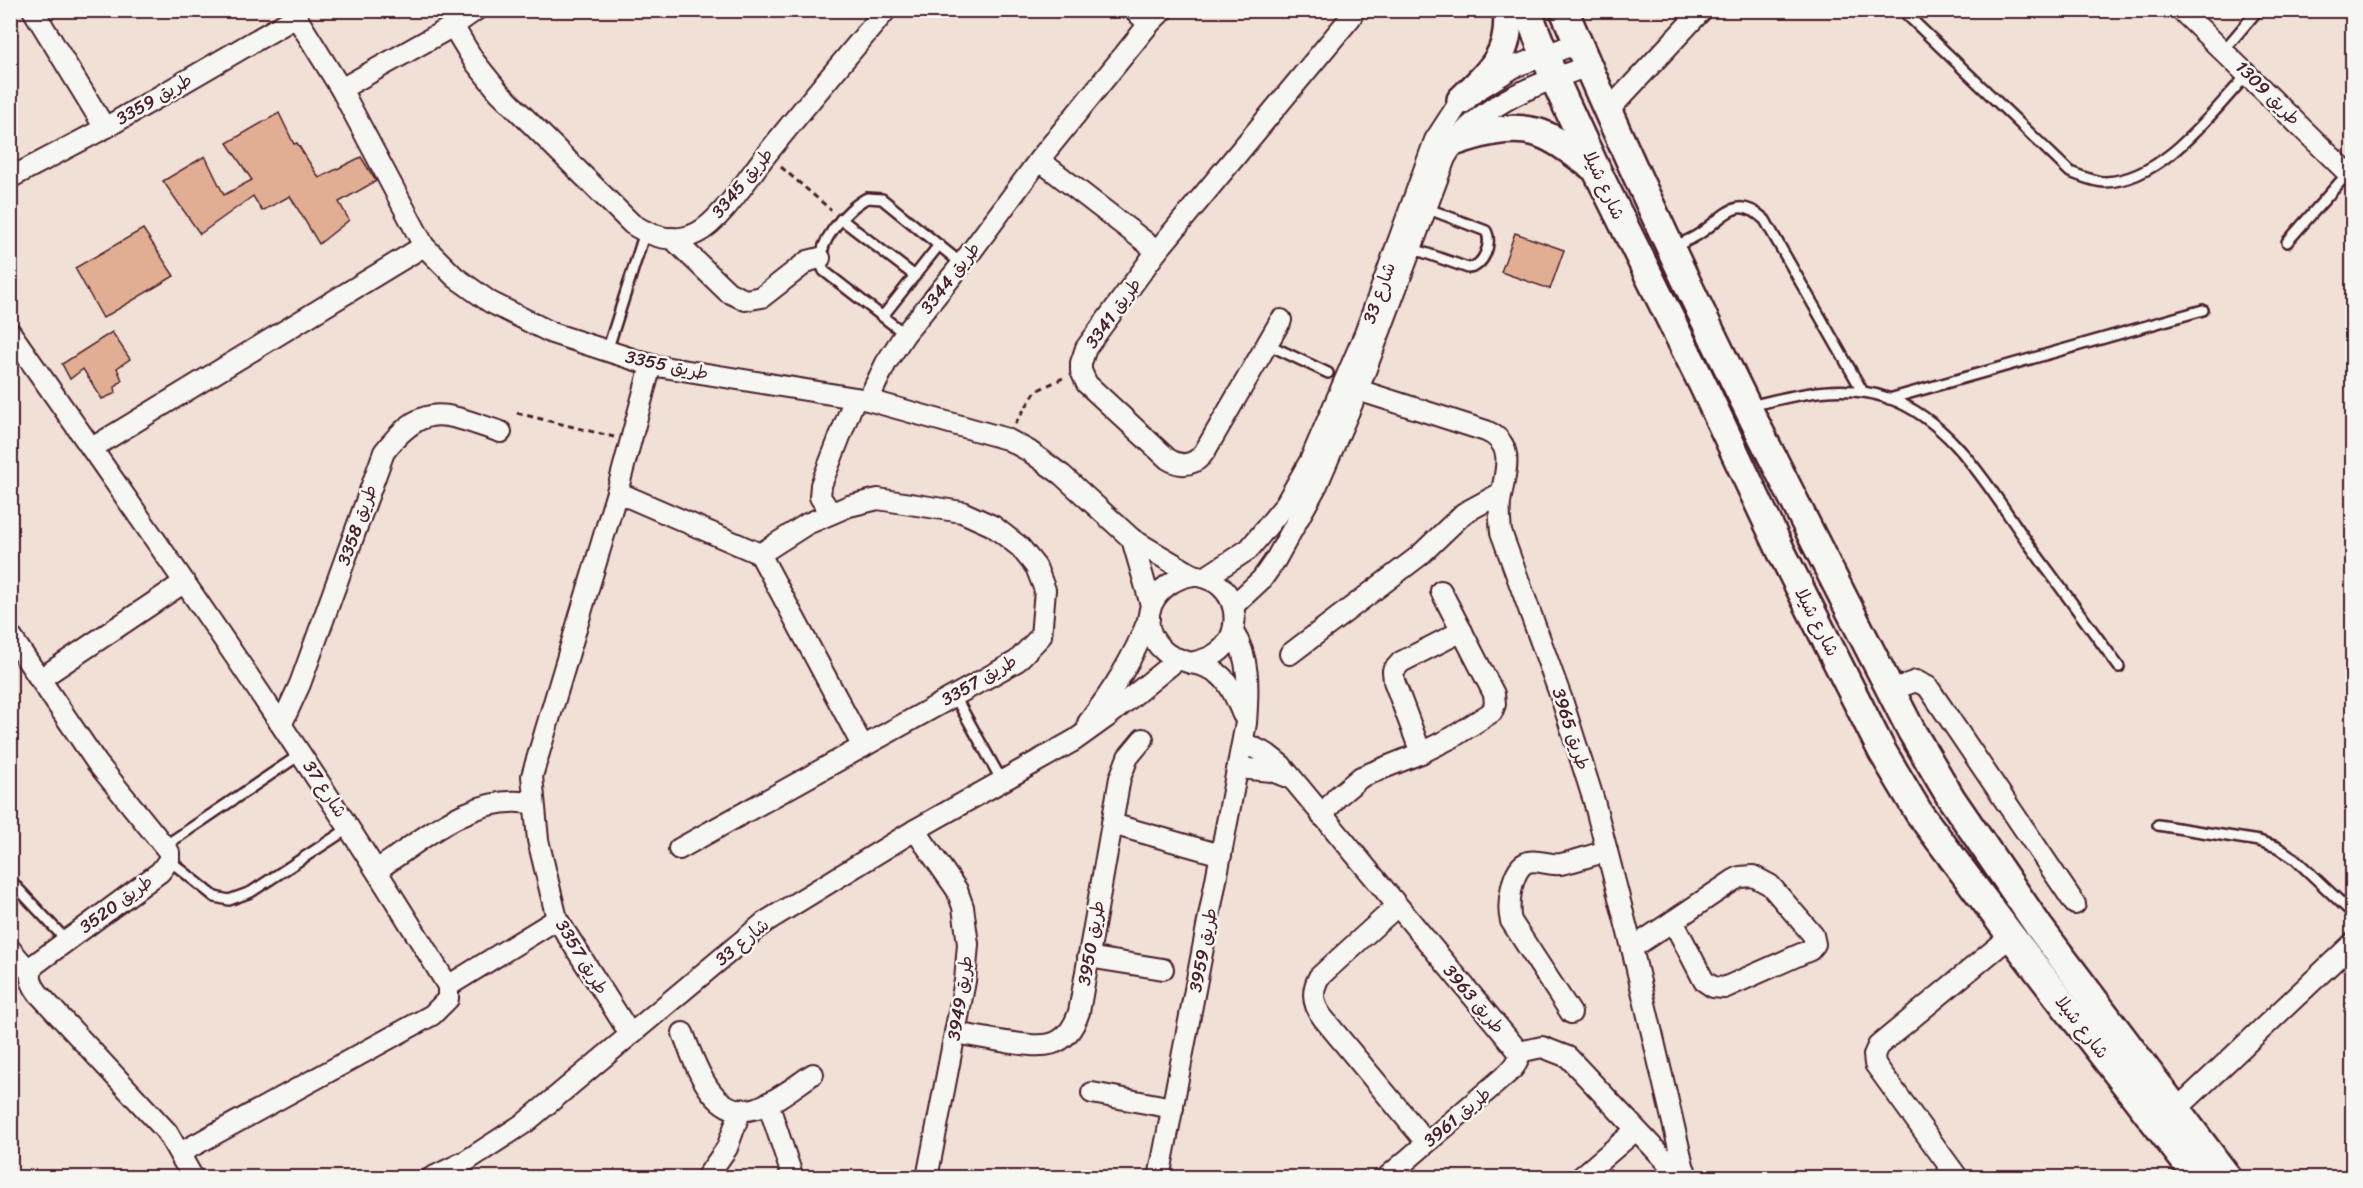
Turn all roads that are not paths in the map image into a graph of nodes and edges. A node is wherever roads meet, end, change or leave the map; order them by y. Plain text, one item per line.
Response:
1 (33, 10) edge
2 (476, 10) edge
3 (886, 10) edge
4 (1134, 10) edge
5 (1354, 10) edge
6 (1507, 10) edge
7 (1527, 10) edge
8 (1564, 10) edge
9 (1702, 10) edge
10 (1902, 10) edge
11 (2181, 10) edge
12 (2259, 10) edge
13 (294, 14) edge
14 (1156, 17) edge
15 (453, 27) junction
16 (2224, 50) junction
17 (1583, 54) junction
18 (1549, 66) junction
19 (2248, 74) junction
20 (340, 90) junction
21 (1461, 100) junction
22 (1607, 112) junction
23 (105, 128) junction
24 (1454, 142) junction
25 (1039, 160) junction
26 (1596, 169) junction
27 (2350, 175) edge
28 (10, 178) edge
29 (1426, 208) junction
30 (841, 219) junction
31 (645, 232) junction
32 (672, 238) junction
33 (2287, 242) dead end
34 (939, 245) junction
35 (424, 246) junction
36 (1411, 248) junction
37 (1670, 248) junction
38 (1157, 251) junction
39 (820, 258) junction
40 (962, 264) junction
41 (915, 276) junction
42 (2203, 310) dead end
43 (883, 316) junction
44 (1281, 320) dead end
45 (10, 332) edge
46 (905, 334) junction
47 (1267, 344) junction
48 (607, 351) junction
49 (651, 365) junction
50 (1328, 373) dead end
51 (1358, 390) junction
52 (1863, 392) junction
53 (862, 399) junction
54 (1889, 399) junction
55 (1747, 407) junction
56 (501, 432) dead end
57 (92, 448) junction
58 (617, 492) junction
59 (1502, 493) junction
60 (831, 513) junction
61 (1132, 539) junction
62 (760, 554) junction
63 (1199, 576) junction
64 (183, 583) junction
65 (1441, 591) dead end
66 (1233, 606) junction
67 (1150, 612) junction
68 (1462, 631) junction
69 (1233, 632) junction
70 (10, 635) edge
71 (1290, 654) dead end
72 (1185, 661) junction
73 (2119, 667) dead end
74 (40, 679) junction
75 (1890, 690) junction
76 (954, 695) junction
77 (282, 723) junction
78 (1245, 733) junction
79 (1143, 739) dead end
80 (1075, 740) junction
81 (863, 747) junction
82 (1421, 753) junction
83 (302, 754) junction
84 (1238, 768) junction
85 (1292, 780) junction
86 (1002, 781) junction
87 (534, 804) junction
88 (1322, 816) junction
89 (1112, 824) junction
90 (2158, 825) dead end
91 (350, 828) junction
92 (915, 830) junction
93 (679, 849) dead end
94 (1607, 851) junction
95 (168, 852) junction
96 (1221, 855) junction
97 (377, 870) junction
98 (10, 880) edge
99 (2075, 904) dead end
100 (1397, 906) junction
101 (2352, 913) edge
102 (557, 919) junction
103 (1673, 921) junction
104 (2011, 936) junction
105 (66, 940) junction
106 (2352, 944) edge
107 (1632, 948) junction
108 (10, 949) edge
109 (1088, 957) junction
110 (1163, 969) dead end
111 (30, 972) junction
112 (448, 986) junction
113 (1571, 1012) dead end
114 (683, 1033) dead end
115 (955, 1033) junction
116 (630, 1034) junction
117 (1519, 1052) junction
118 (813, 1074) dead end
119 (1092, 1094) dead end
120 (768, 1103) junction
121 (1173, 1108) junction
122 (741, 1109) junction
123 (2178, 1109) junction
124 (1636, 1130) junction
125 (1426, 1142) junction
126 (180, 1153) junction
127 (1685, 1174) edge
128 (193, 1178) edge
129 (431, 1178) edge
130 (706, 1178) edge
131 (793, 1178) edge
132 (927, 1178) edge
133 (1159, 1178) edge
134 (1386, 1178) edge
135 (1580, 1178) edge
136 (1958, 1178) edge
137 (2198, 1178) edge
138 (2228, 1178) edge

1 - 23 street
2 - 15 street
3 - 32 street, طريق 3345
4 - 14 street, طريق 3344
5 - 38 street, طريق 3341
6 - 21 main road
7 - 18 main road, شارع شيلا
8 - 17 main road, شارع شيلا
9 - 22 street
10 - 19 lane
11 - 16 street, طريق 1309
12 - 16 lane
13 - 20 street, طريق 3355
13 - 23 street, طريق 3359
14 - 25 street, طريق 3344
15 - 20 street
15 - 31 street, طريق 3345
16 - 19 street, طريق 1309
17 - 18 street, شارع 33
17 - 22 main road, شارع شيلا
18 - 21 street, شارع 33
18 - 24 street, شارع 33
18 - 26 main road, شارع شيلا
19 - 27 street, طريق 1309
20 - 35 street, طريق 3355
21 - 63 street, شارع 33
22 - 37 main road, شارع شيلا
23 - 28 street, طريق 3359
24 - 26 main road
24 - 29 street, شارع 33
25 - 38 street
25 - 40 street, طريق 3344
26 - 104 main road, شارع شيلا
27 - 33 lane
29 - 36 street, شارع 33
29 - 36 lane
30 - 34 lane
30 - 39 lane
30 - 41 lane
31 - 32 street, طريق 3345
31 - 48 lane
32 - 39 street
34 - 40 lane
34 - 41 lane
35 - 48 street, طريق 3355
35 - 57 street
36 - 51 street, شارع 33
37 - 52 lane
37 - 55 main road, شارع شيلا
38 - 47 street, طريق 3341
39 - 43 lane
40 - 46 street, طريق 3344
41 - 43 lane
42 - 54 lane
43 - 46 lane
44 - 47 street, طريق 3341
45 - 57 street, شارع 37
46 - 53 street, طريق 3344
47 - 50 lane
48 - 49 street, طريق 3355
49 - 53 street, طريق 3355
49 - 58 street, طريق 3357
51 - 59 street, طريق 3965
51 - 66 street, شارع 33
52 - 54 lane
52 - 55 lane
53 - 60 street, طريق 3344
53 - 61 street, طريق 3355
54 - 73 lane
55 - 75 main road, شارع شيلا
56 - 77 street, طريق 3358
57 - 64 street, شارع 37
58 - 62 street
58 - 87 street, طريق 3357
59 - 71 street
59 - 94 street, طريق 3965
60 - 62 street, طريق 3357
60 - 76 street, طريق 3357
61 - 63 street, طريق 3355
61 - 67 street
62 - 81 street
63 - 66 street
63 - 67 street
64 - 74 street
64 - 77 street, شارع 37
65 - 68 street
66 - 69 street
67 - 72 street
67 - 80 street, شارع 33
68 - 82 street
68 - 82 street
69 - 72 street
69 - 78 street, طريق 3959
70 - 74 street
72 - 78 street
72 - 80 street, شارع 33
74 - 95 street
75 - 99 street
75 - 123 main road, شارع شيلا
76 - 81 street, طريق 3357
76 - 86 lane
77 - 83 street, شارع 37
78 - 84 street, طريق 3959
78 - 85 street, طريق 3963
79 - 89 street, طريق 3950
80 - 86 street, شارع 33
81 - 93 street, طريق 3357
82 - 88 street
83 - 91 street, شارع 37
83 - 95 lane
84 - 85 street
84 - 96 street, طريق 3959
85 - 88 street, طريق 3963
86 - 92 street, شارع 33
87 - 97 street
87 - 102 street, طريق 3357
88 - 100 street, طريق 3963
89 - 96 street
89 - 109 street, طريق 3950
90 - 101 lane
91 - 95 lane
91 - 97 street, شارع 37
92 - 115 street, طريق 3949
92 - 116 street, شارع 33
94 - 107 street, طريق 3965
94 - 113 street
95 - 105 street, طريق 3520
96 - 121 street, طريق 3959
97 - 112 street, شارع 37
98 - 105 lane
100 - 117 street, طريق 3963
100 - 125 street
102 - 112 street
102 - 116 street, طريق 3357
103 - 103 street
103 - 107 street
104 - 136 street
104 - 137 main road, شارع شيلا
105 - 111 street, طريق 3520
106 - 123 street
107 - 127 street, طريق 3965
108 - 111 street
109 - 110 street
109 - 115 street, طريق 3950
111 - 126 street
112 - 126 street
114 - 122 street
115 - 132 street, طريق 3949
116 - 129 street, شارع 33
117 - 124 street
117 - 125 street, طريق 3961
118 - 120 street
119 - 121 street
120 - 122 street
120 - 131 street
121 - 133 street, طريق 3959
122 - 130 street
123 - 138 main road, شارع شيلا
124 - 127 street
124 - 135 street
125 - 134 street, طريق 3961
126 - 128 street

